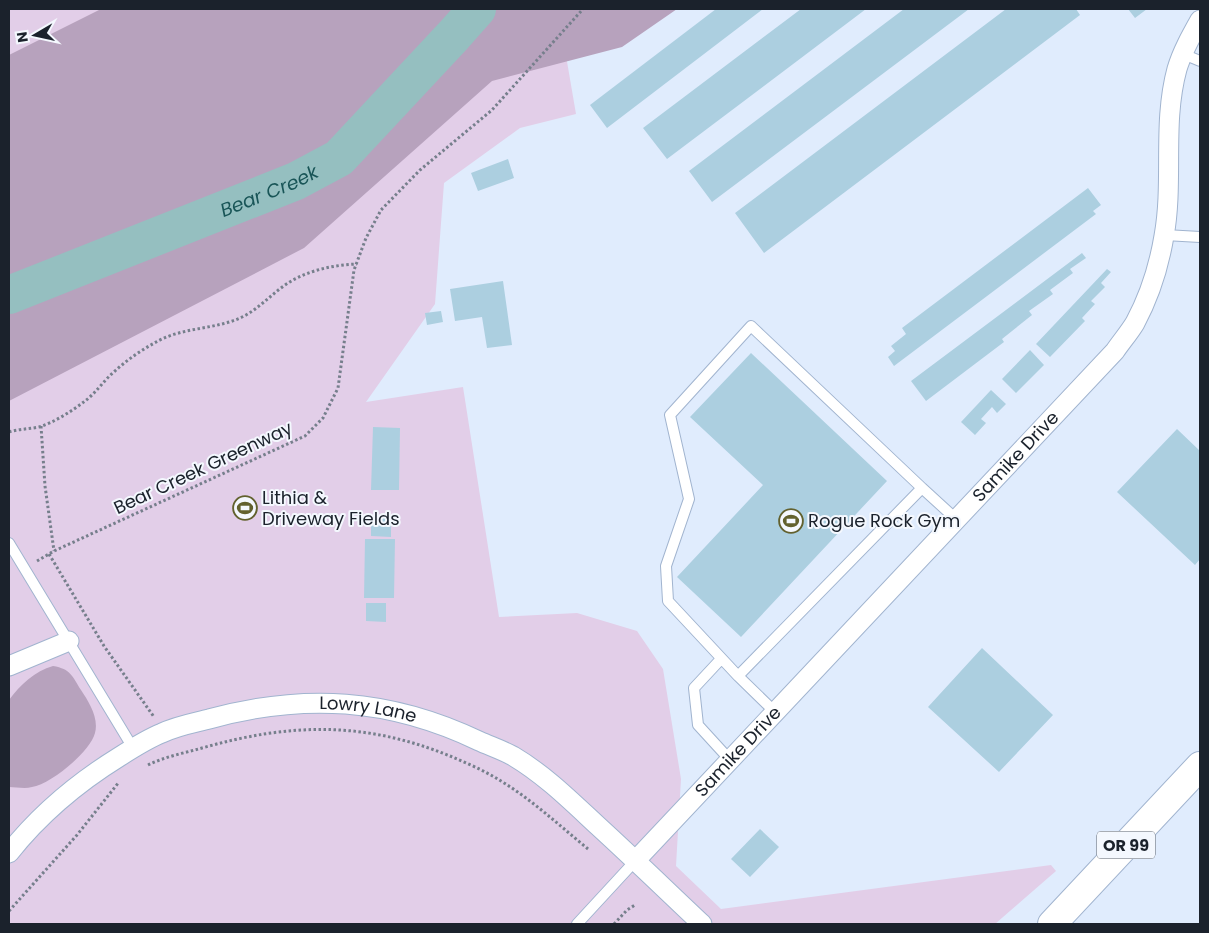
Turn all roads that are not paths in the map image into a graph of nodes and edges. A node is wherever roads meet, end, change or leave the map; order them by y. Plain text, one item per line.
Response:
1 (1200, 20) edge
2 (1192, 57) edge
3 (1165, 235) junction
4 (1200, 237) edge
5 (922, 488) junction
6 (956, 520) junction
7 (9, 543) edge
8 (69, 641) junction
9 (721, 659) junction
10 (9, 666) edge
11 (738, 676) junction
12 (775, 712) junction
13 (133, 748) junction
14 (730, 760) junction
15 (1200, 766) edge
16 (9, 853) edge
17 (636, 860) junction
18 (577, 924) edge
19 (702, 924) edge
20 (1052, 924) edge

1 - 2 street, Samike Drive
2 - 3 street, Samike Drive
3 - 4 lane
3 - 6 street, Samike Drive
5 - 6 lane
5 - 9 lane
5 - 11 lane
6 - 12 street, Samike Drive
7 - 8 lane
8 - 10 street
8 - 13 lane
9 - 11 lane
9 - 14 lane
11 - 12 lane
12 - 14 street, Samike Drive
13 - 16 street, Lowry Lane
13 - 17 street, Lowry Lane
14 - 17 street, Samike Drive
15 - 20 main road, OR 99
17 - 18 lane
17 - 19 street, Lowry Lane

